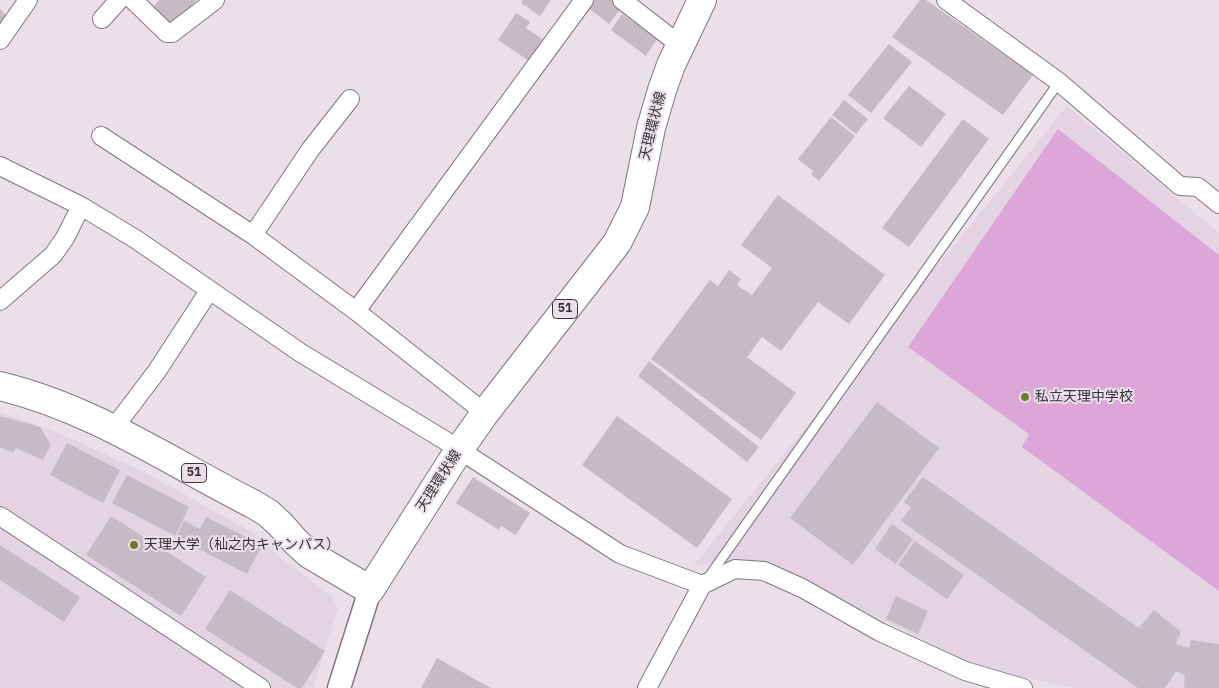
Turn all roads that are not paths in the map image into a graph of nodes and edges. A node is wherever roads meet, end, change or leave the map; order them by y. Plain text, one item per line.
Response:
1 (28, 0) edge
2 (119, 0) edge
3 (133, 0) edge
4 (215, 0) edge
5 (584, 0) edge
6 (622, 0) edge
7 (702, 0) edge
8 (946, 0) edge
9 (102, 18) dead end
10 (0, 40) edge
11 (680, 45) junction
12 (1059, 82) junction
13 (350, 99) dead end
14 (101, 136) dead end
15 (0, 166) edge
16 (1219, 204) edge
17 (81, 206) junction
18 (253, 235) junction
19 (209, 291) junction
20 (0, 301) edge
21 (356, 311) junction
22 (0, 386) edge
23 (485, 413) junction
24 (113, 429) junction
25 (459, 450) junction
26 (0, 516) edge
27 (702, 585) junction
28 (370, 590) junction
29 (261, 688) edge
30 (339, 688) edge
31 (647, 688) edge
32 (1023, 688) edge

1 - 10 street
2 - 9 street
3 - 4 street
5 - 21 street
6 - 11 street
7 - 11 main road, 天理環状線 / 51
8 - 12 street
11 - 23 main road, 天理環状線 / 51
12 - 16 street
12 - 27 lane
13 - 18 street
14 - 18 street
15 - 17 street
17 - 19 street
17 - 20 street
18 - 21 street
19 - 24 street
19 - 25 street
21 - 23 street
22 - 24 main road, 51
23 - 25 main road, 天理環状線 / 51
24 - 28 main road, 51
25 - 27 street
25 - 28 main road, 天理環状線 / 51
26 - 29 street
27 - 31 street
27 - 32 street
28 - 30 street

